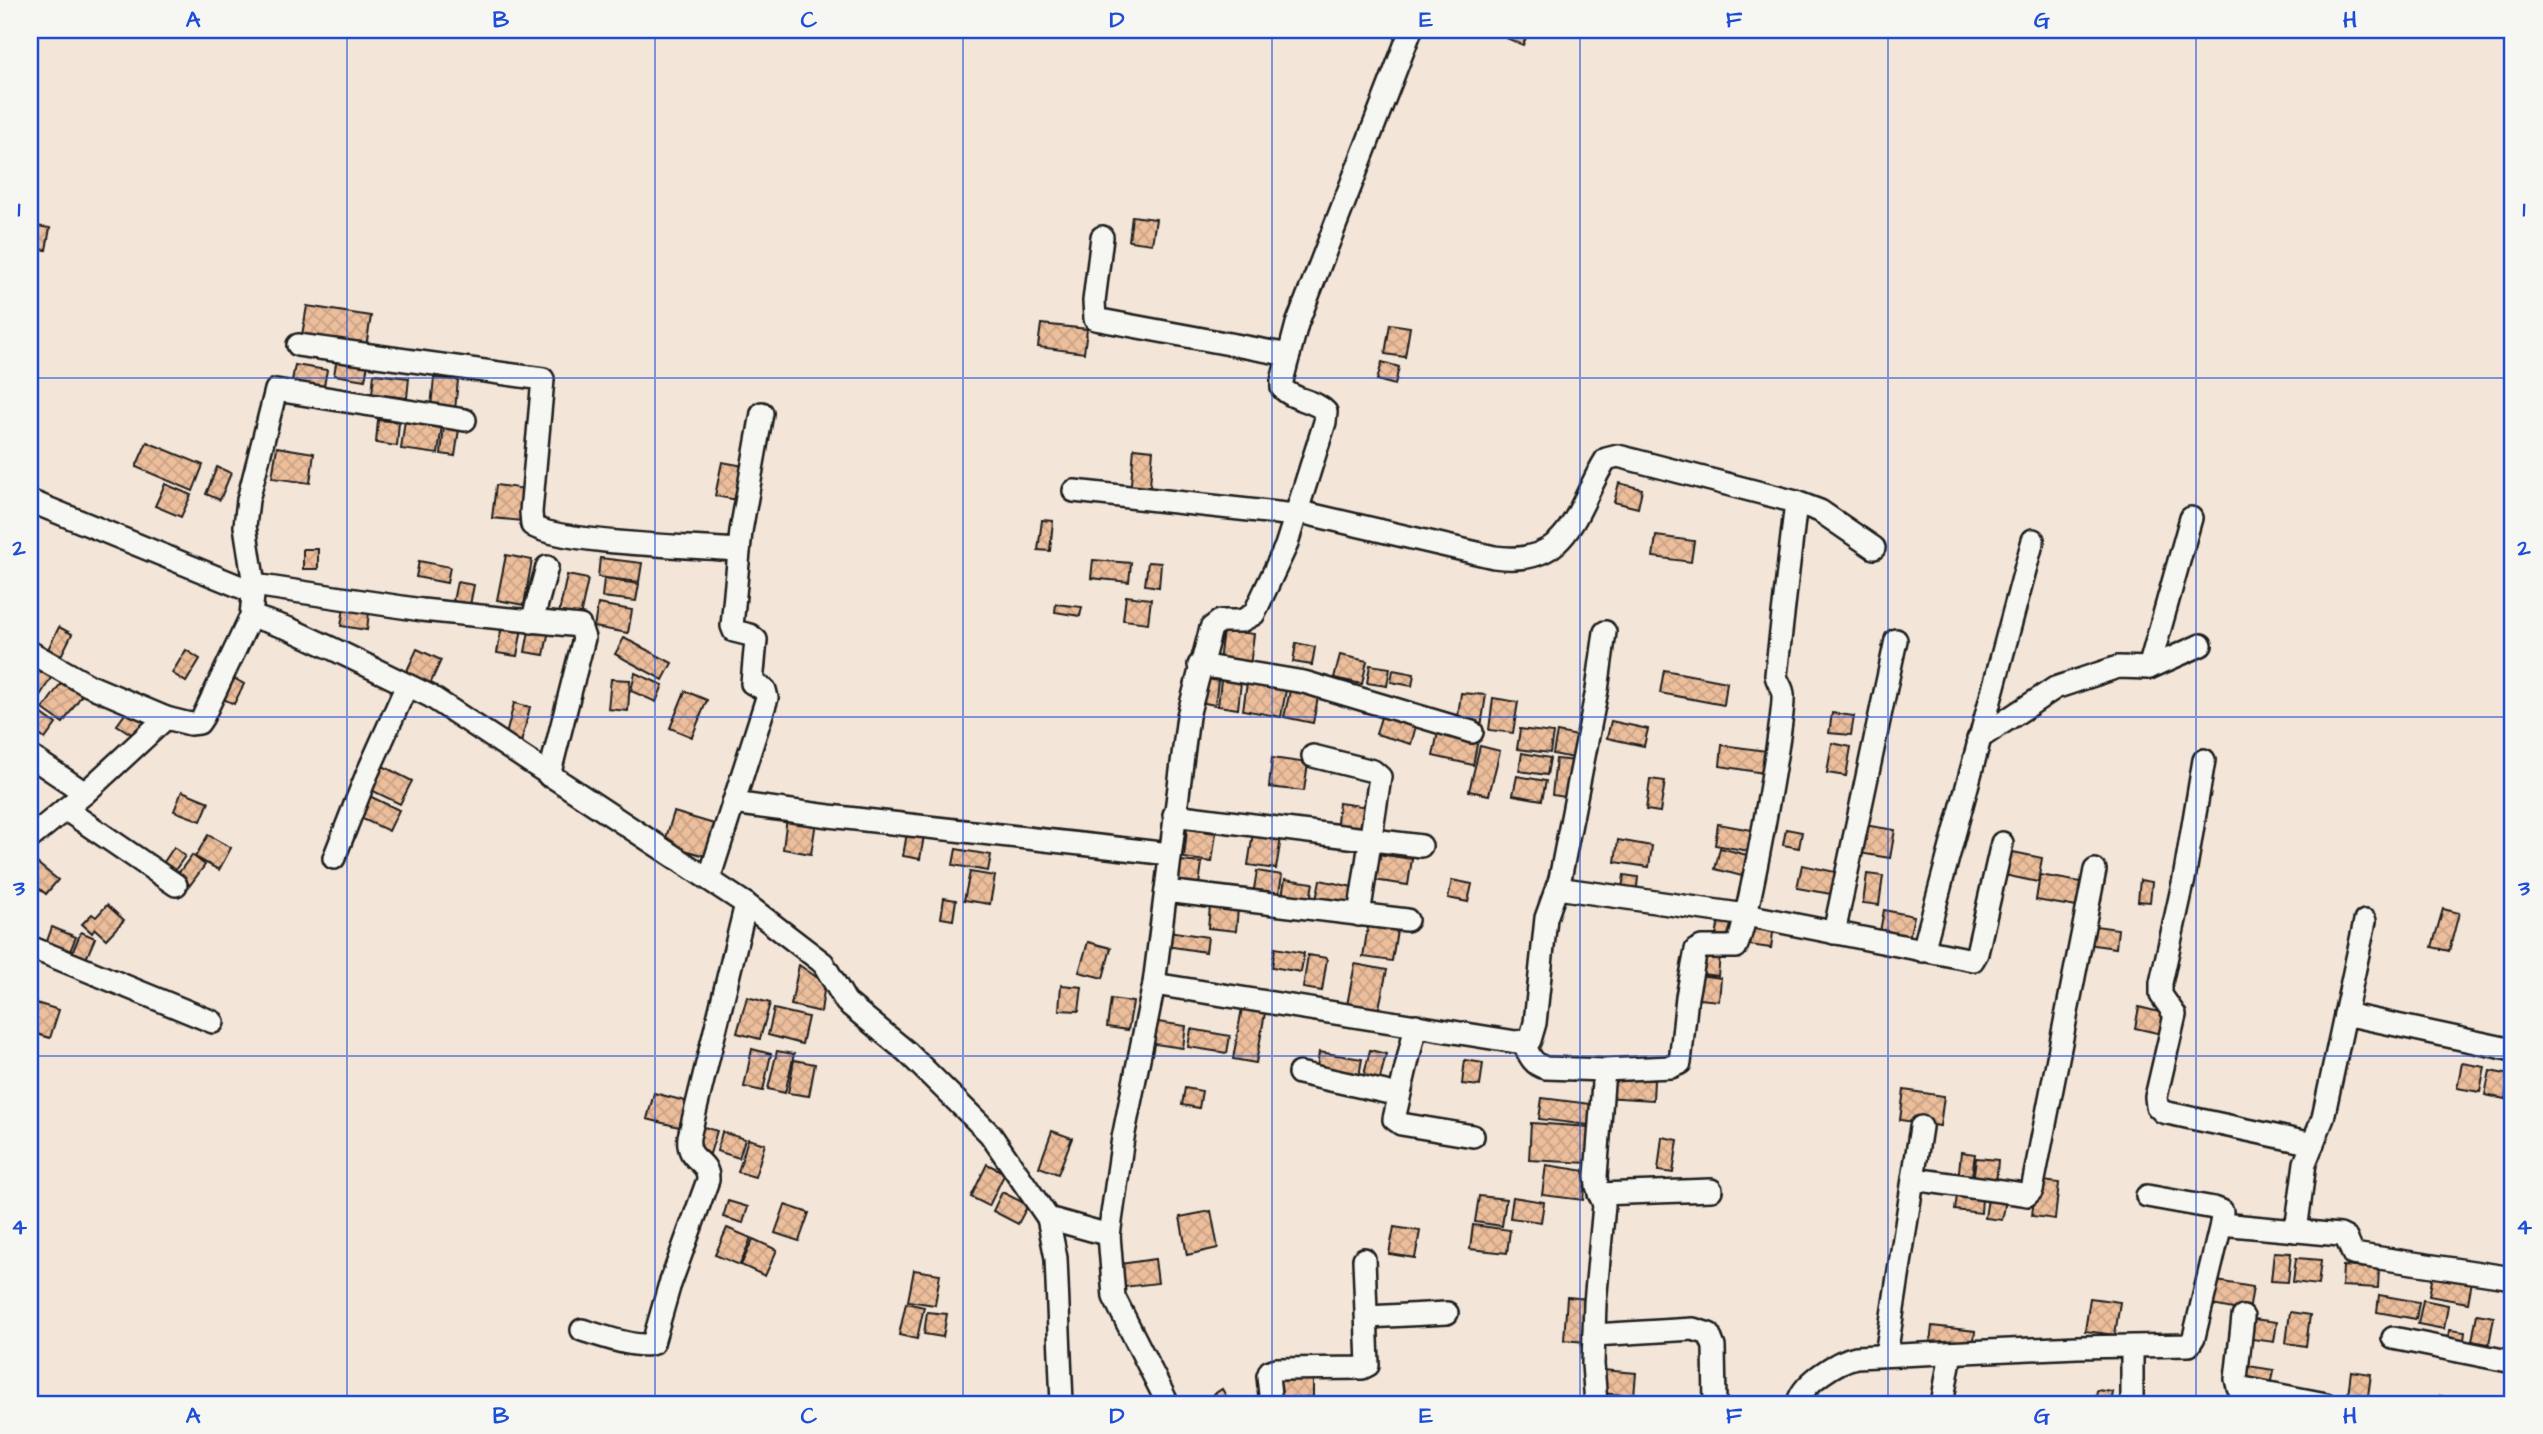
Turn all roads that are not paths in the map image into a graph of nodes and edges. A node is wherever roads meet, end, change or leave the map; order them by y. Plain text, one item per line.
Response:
1 (1411, 30) edge
2 (1102, 237) dead end
3 (298, 345) dead end
4 (1289, 355) junction
5 (762, 413) dead end
6 (466, 419) dead end
7 (1074, 491) dead end
8 (30, 501) edge
9 (1796, 502) junction
10 (1296, 513) junction
11 (2191, 518) dead end
12 (2033, 540) dead end
13 (1874, 548) dead end
14 (739, 550) junction
15 (547, 567) dead end
16 (253, 589) junction
17 (251, 616) junction
18 (531, 622) junction
19 (1605, 632) dead end
20 (1896, 640) dead end
21 (2201, 645) dead end
22 (30, 652) edge
23 (1199, 665) junction
24 (2149, 668) junction
25 (407, 685) junction
26 (166, 718) junction
27 (1472, 732) dead end
28 (1978, 739) junction
29 (30, 756) edge
30 (1313, 756) dead end
31 (2204, 760) dead end
32 (549, 776) junction
33 (85, 793) junction
34 (733, 803) junction
35 (65, 809) junction
36 (1174, 815) junction
37 (30, 838) edge
38 (1370, 840) junction
39 (2002, 843) dead end
40 (1422, 846) dead end
41 (1170, 854) junction
42 (334, 858) dead end
43 (2095, 870) dead end
44 (709, 879) junction
45 (176, 885) dead end
46 (1557, 888) junction
47 (1166, 891) junction
48 (746, 904) junction
49 (1359, 915) junction
50 (1746, 915) junction
51 (1407, 920) dead end
52 (2365, 921) dead end
53 (1834, 933) junction
54 (30, 947) edge
55 (1923, 951) junction
56 (1154, 984) junction
57 (2345, 1014) junction
58 (213, 1022) dead end
59 (1416, 1025) junction
60 (1523, 1042) junction
61 (2513, 1050) edge
62 (1604, 1070) junction
63 (1299, 1073) dead end
64 (1399, 1095) junction
65 (1921, 1126) dead end
66 (1473, 1136) dead end
67 (2313, 1144) junction
68 (1913, 1179) junction
69 (1711, 1189) dead end
70 (1599, 1194) junction
71 (2147, 1196) dead end
72 (1048, 1218) junction
73 (2221, 1224) junction
74 (2296, 1231) junction
75 (1109, 1235) junction
76 (1364, 1259) dead end
77 (2513, 1278) edge
78 (1447, 1312) dead end
79 (1367, 1317) junction
80 (2243, 1317) dead end
81 (582, 1330) dead end
82 (1594, 1335) junction
83 (2393, 1338) dead end
84 (2132, 1348) junction
85 (1951, 1353) junction
86 (1886, 1355) junction
87 (2513, 1362) edge
88 (1062, 1404) edge
89 (1168, 1404) edge
90 (1271, 1404) edge
91 (1596, 1404) edge
92 (1715, 1404) edge
93 (1798, 1404) edge
94 (1942, 1404) edge
95 (2132, 1404) edge
96 (2326, 1404) edge

1 - 4 street
2 - 4 street
3 - 14 street
4 - 10 street
5 - 14 street
6 - 16 street
7 - 10 street
8 - 16 street
9 - 10 street
9 - 13 street
9 - 50 street
10 - 23 street
11 - 24 street
12 - 28 street
14 - 34 street
15 - 18 street
16 - 17 street
16 - 18 street
17 - 25 street
17 - 26 street
18 - 32 street
19 - 46 street
20 - 53 street
21 - 24 street
22 - 26 street
23 - 27 street
23 - 36 street
24 - 28 street
25 - 32 street
25 - 42 street
26 - 33 street
28 - 55 street
29 - 33 street
30 - 38 street
31 - 67 street
32 - 44 street
33 - 35 street
34 - 41 street
34 - 44 street
35 - 37 street
35 - 45 street
36 - 38 street
36 - 41 street
38 - 40 street
38 - 49 street
39 - 55 street
41 - 47 street
43 - 68 street
44 - 48 street
46 - 50 street
46 - 60 street
47 - 49 street
47 - 56 street
48 - 72 street
48 - 81 street
49 - 51 street
50 - 53 street
50 - 62 street
52 - 57 street
53 - 55 street
54 - 58 street
56 - 59 street
56 - 75 street
57 - 61 street
57 - 67 street
59 - 60 street
59 - 64 street
60 - 62 street
62 - 70 street
63 - 64 street
64 - 66 street
65 - 68 street
67 - 74 street
68 - 86 street
69 - 70 street
70 - 82 street
71 - 73 street
72 - 75 street
72 - 88 street
73 - 74 street
73 - 84 street
74 - 77 street
75 - 89 street
76 - 79 street
78 - 79 street
79 - 90 street
80 - 96 street
82 - 91 street
82 - 92 street
83 - 87 street
84 - 85 street
84 - 95 street
85 - 86 street
85 - 94 street
86 - 93 street

